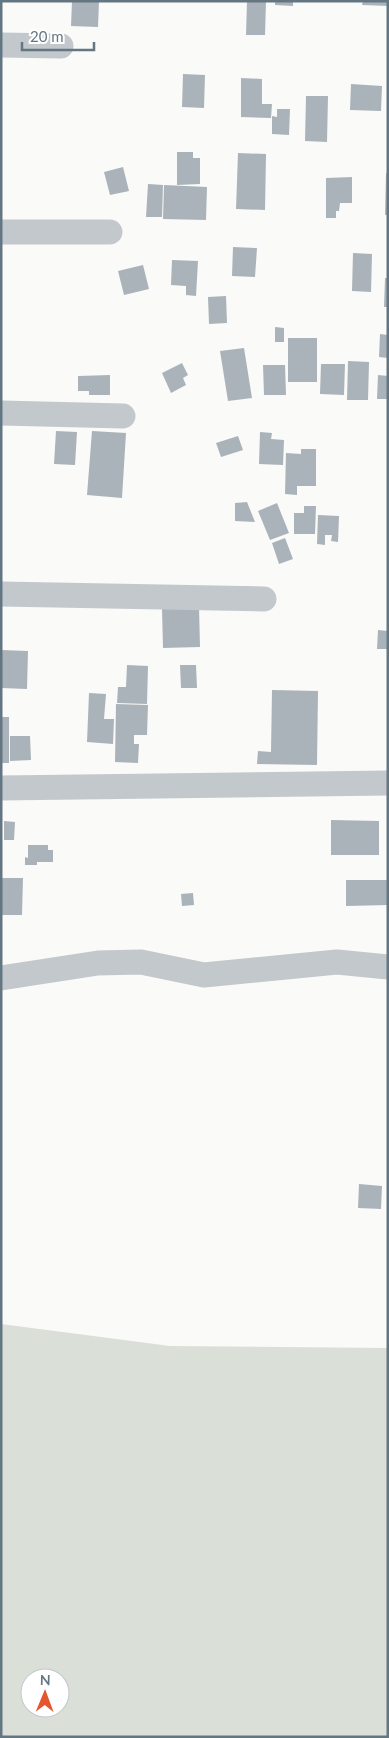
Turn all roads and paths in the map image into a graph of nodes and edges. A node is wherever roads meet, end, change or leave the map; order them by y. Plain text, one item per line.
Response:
1 (1, 44) edge
2 (61, 46) dead end
3 (1, 232) edge
4 (110, 232) dead end
5 (1, 413) edge
6 (123, 416) dead end
7 (1, 594) edge
8 (264, 598) dead end
9 (388, 783) edge
10 (1, 788) edge
11 (388, 967) edge
12 (1, 978) edge

1 - 2 street
3 - 4 street
5 - 6 street
7 - 8 street
9 - 10 street
11 - 12 street

